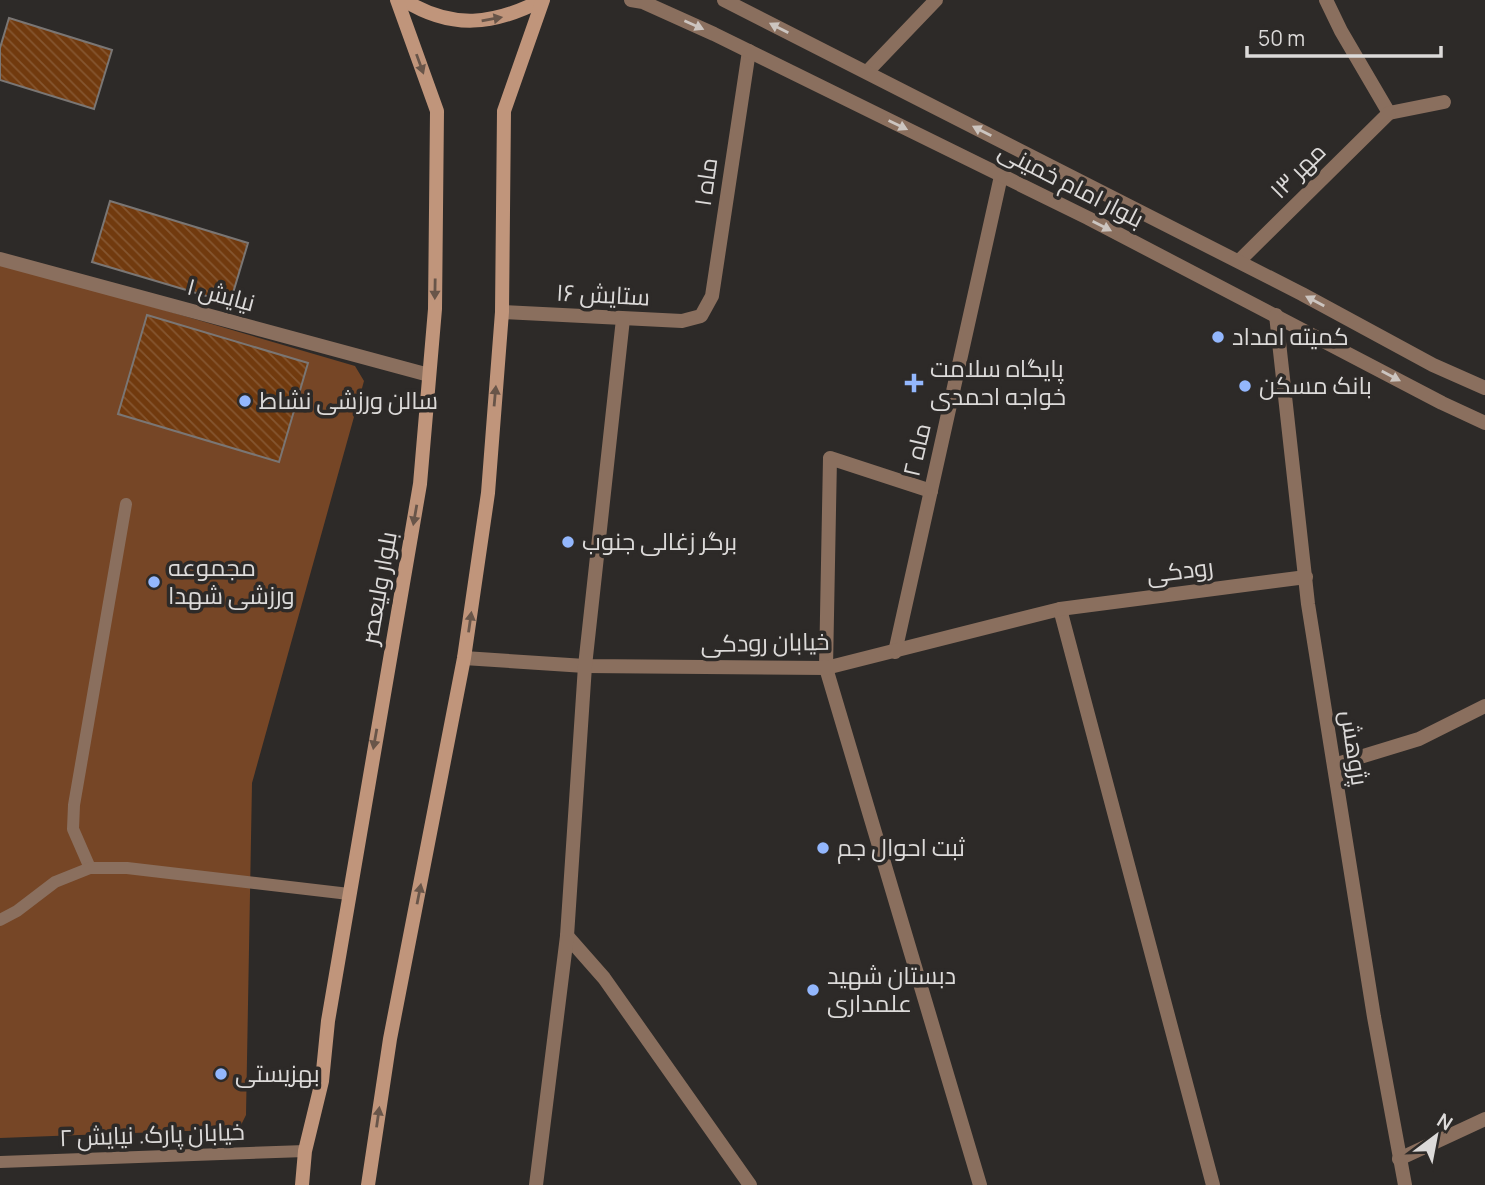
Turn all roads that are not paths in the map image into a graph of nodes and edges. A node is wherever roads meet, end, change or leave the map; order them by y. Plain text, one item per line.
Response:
1 (397, 0) edge
2 (404, 0) edge
3 (543, 0) edge
4 (633, 0) edge
5 (724, 0) edge
6 (936, 0) edge
7 (1326, 0) edge
8 (749, 51) junction
9 (867, 72) junction
10 (1444, 102) dead end
11 (1389, 113) junction
12 (1001, 176) junction
13 (0, 259) edge
14 (1239, 261) junction
15 (502, 312) junction
16 (1276, 315) junction
17 (701, 316) joint
18 (622, 319) junction
19 (429, 375) junction
20 (1485, 388) edge
21 (1485, 423) edge
22 (931, 491) junction
23 (125, 504) dead end
24 (1306, 578) junction
25 (1060, 609) junction
26 (895, 652) junction
27 (464, 658) junction
28 (586, 666) junction
29 (826, 668) junction
30 (1485, 706) edge
31 (1334, 765) junction
32 (90, 868) junction
33 (349, 894) junction
34 (0, 920) edge
35 (567, 936) junction
36 (1485, 1119) edge
37 (305, 1151) junction
38 (1399, 1159) junction
39 (0, 1162) edge
40 (302, 1185) edge
41 (369, 1185) edge
42 (536, 1185) edge
43 (750, 1185) edge
44 (980, 1185) edge
45 (1213, 1185) edge
46 (1405, 1185) edge

1 -> 19 main road, بلوار ولیعصر
2 -> 3 main road
3 - 15 main road
4 -> 8 street, بلوار امام خمینی
9 -> 5 street, بلوار امام خمینی
6 - 9 street
7 - 11 street
8 -> 12 street, بلوار امام خمینی
8 - 17 street, ماه ۱
14 -> 9 street, بلوار امام خمینی
10 - 11 street
11 - 14 street, مهر ۱۳
12 -> 16 street, بلوار امام خمینی
12 - 22 street, ماه ۲
13 - 19 street, نیایش ۱
20 -> 14 street, بلوار امام خمینی
15 - 18 street, ستایش ۱۶
27 -> 15 main road
16 -> 21 street, بلوار امام خمینی
16 - 24 street, پژوهش
17 - 18 street, ستایش ۱۶
18 - 28 street
19 -> 33 main road, بلوار ولیعصر
22 - 26 street, ماه ۲
22 - 29 street
23 - 32 lane
24 - 25 street, رودکی
24 - 31 street, پژوهش
25 - 26 street, خیابان رودکی
25 - 45 street
26 - 29 street, خیابان رودکی
27 - 28 street, خیابان رودکی
41 -> 27 main road
28 - 29 street, خیابان رودکی
28 - 35 street
29 - 44 street
30 - 31 street
31 - 38 street, پژوهش
32 - 33 lane
32 - 34 lane
33 - 37 main road, بلوار ولیعصر
35 - 42 street
35 - 43 street
36 - 38 street
37 - 39 lane, خیابان پارک. نیایش ۲
37 - 40 main road, بلوار ولیعصر
38 - 46 street, پژوهش

